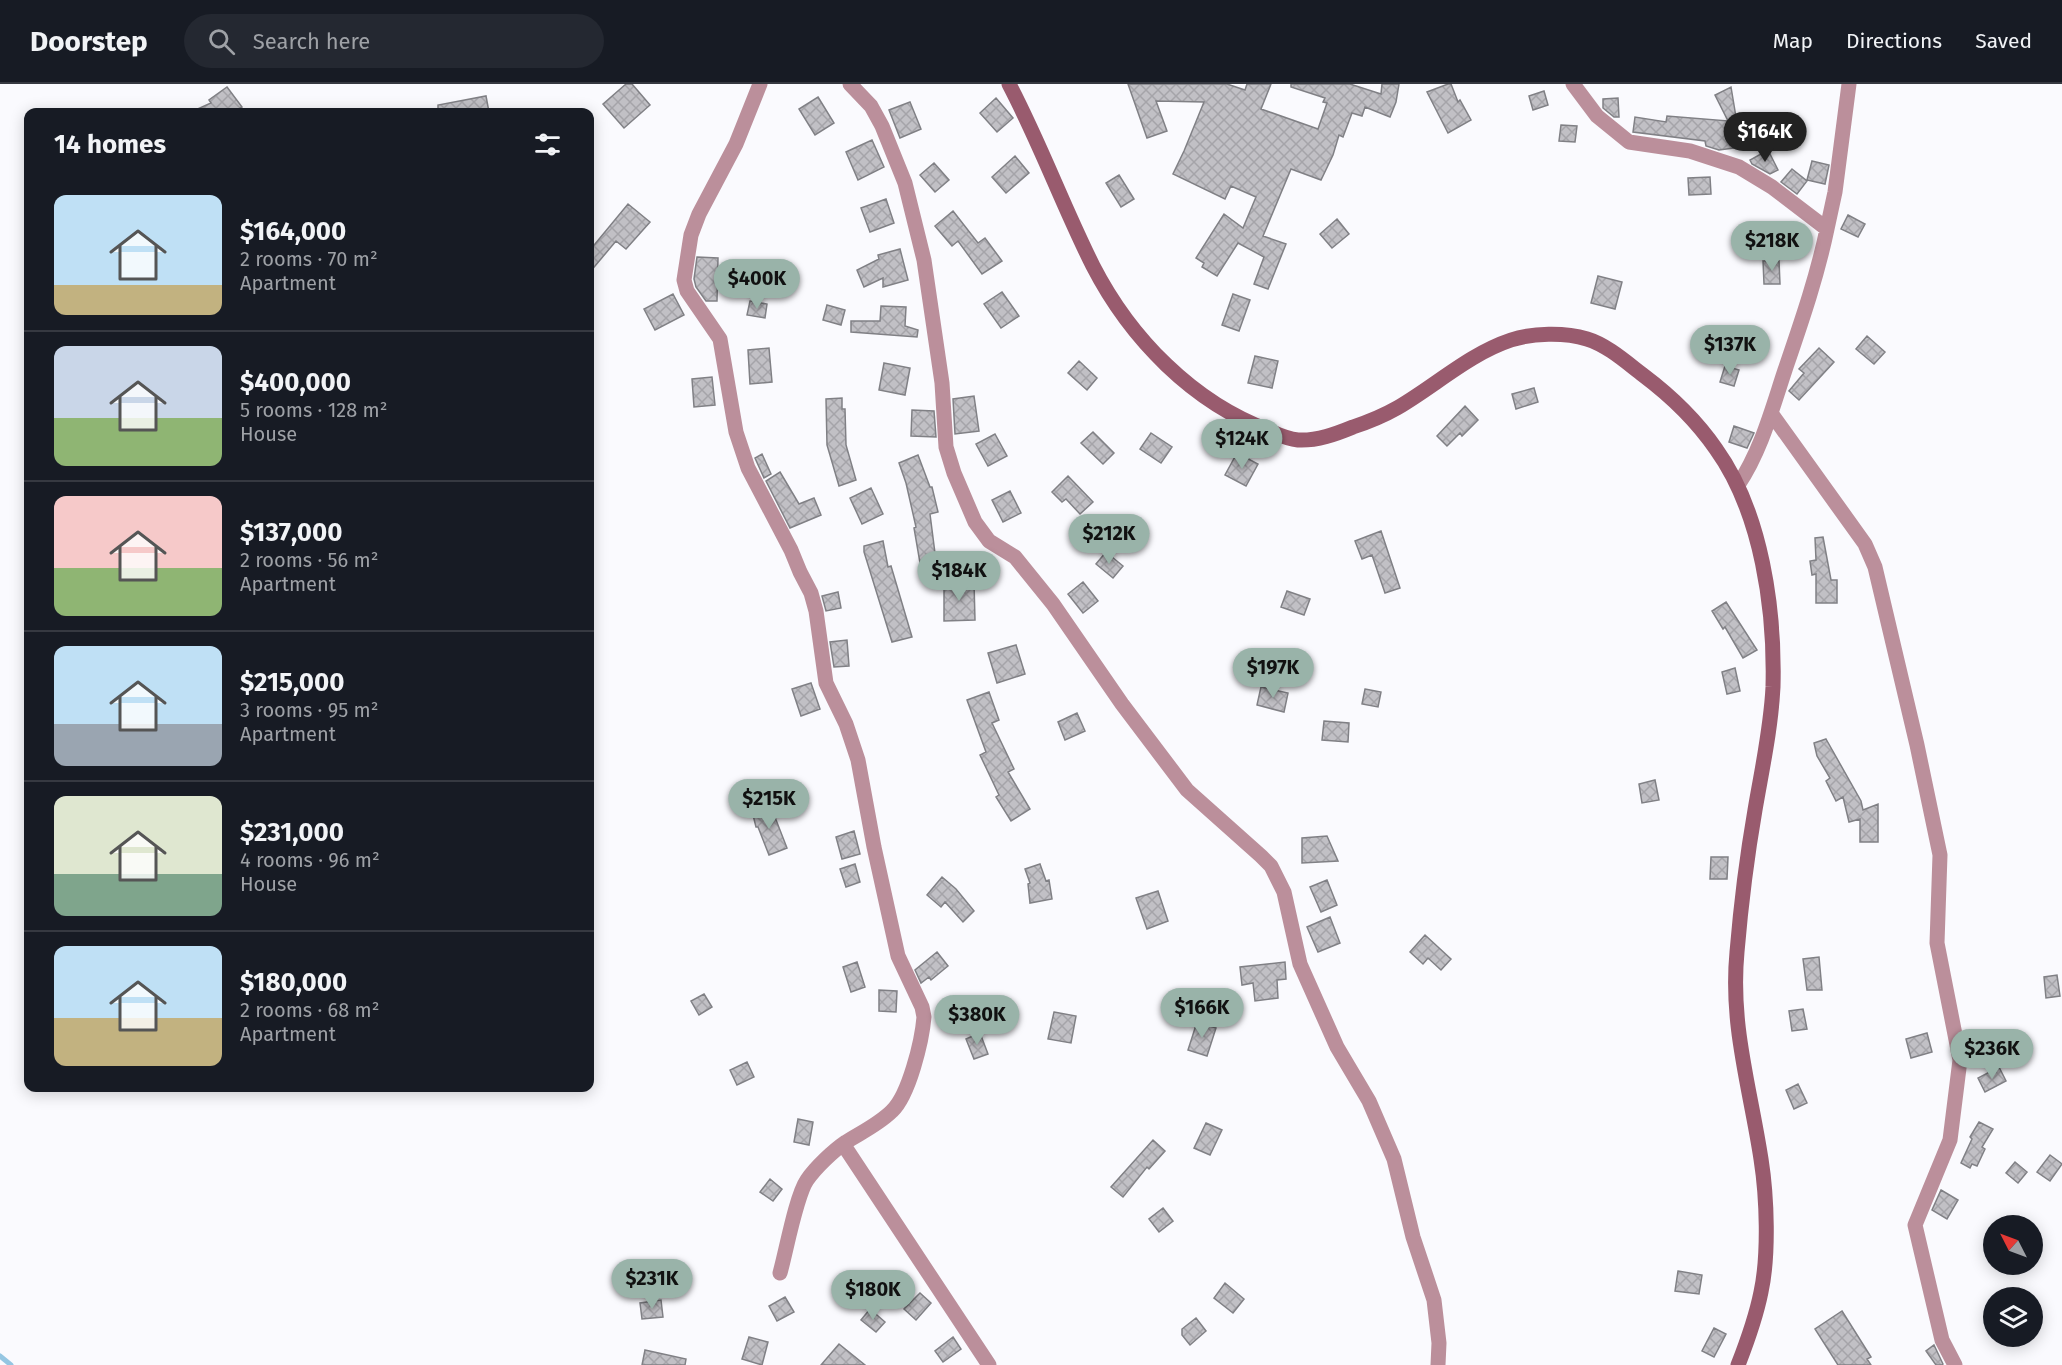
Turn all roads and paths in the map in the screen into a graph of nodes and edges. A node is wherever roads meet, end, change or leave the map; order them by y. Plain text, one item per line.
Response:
1 (760, 84) edge
2 (850, 84) edge
3 (1009, 84) edge
4 (1572, 84) edge
5 (1849, 84) edge
6 (1827, 229) junction
7 (1770, 413) junction
8 (1738, 485) junction
9 (843, 1144) junction
10 (780, 1273) dead end
11 (989, 1365) edge
12 (1438, 1365) edge
13 (1738, 1365) edge
14 (1955, 1365) edge

1 - 9 street
2 - 12 street
3 - 8 main road
4 - 6 street
5 - 6 street
6 - 7 street
7 - 8 street
7 - 14 street
8 - 13 main road
9 - 10 street
9 - 11 street

